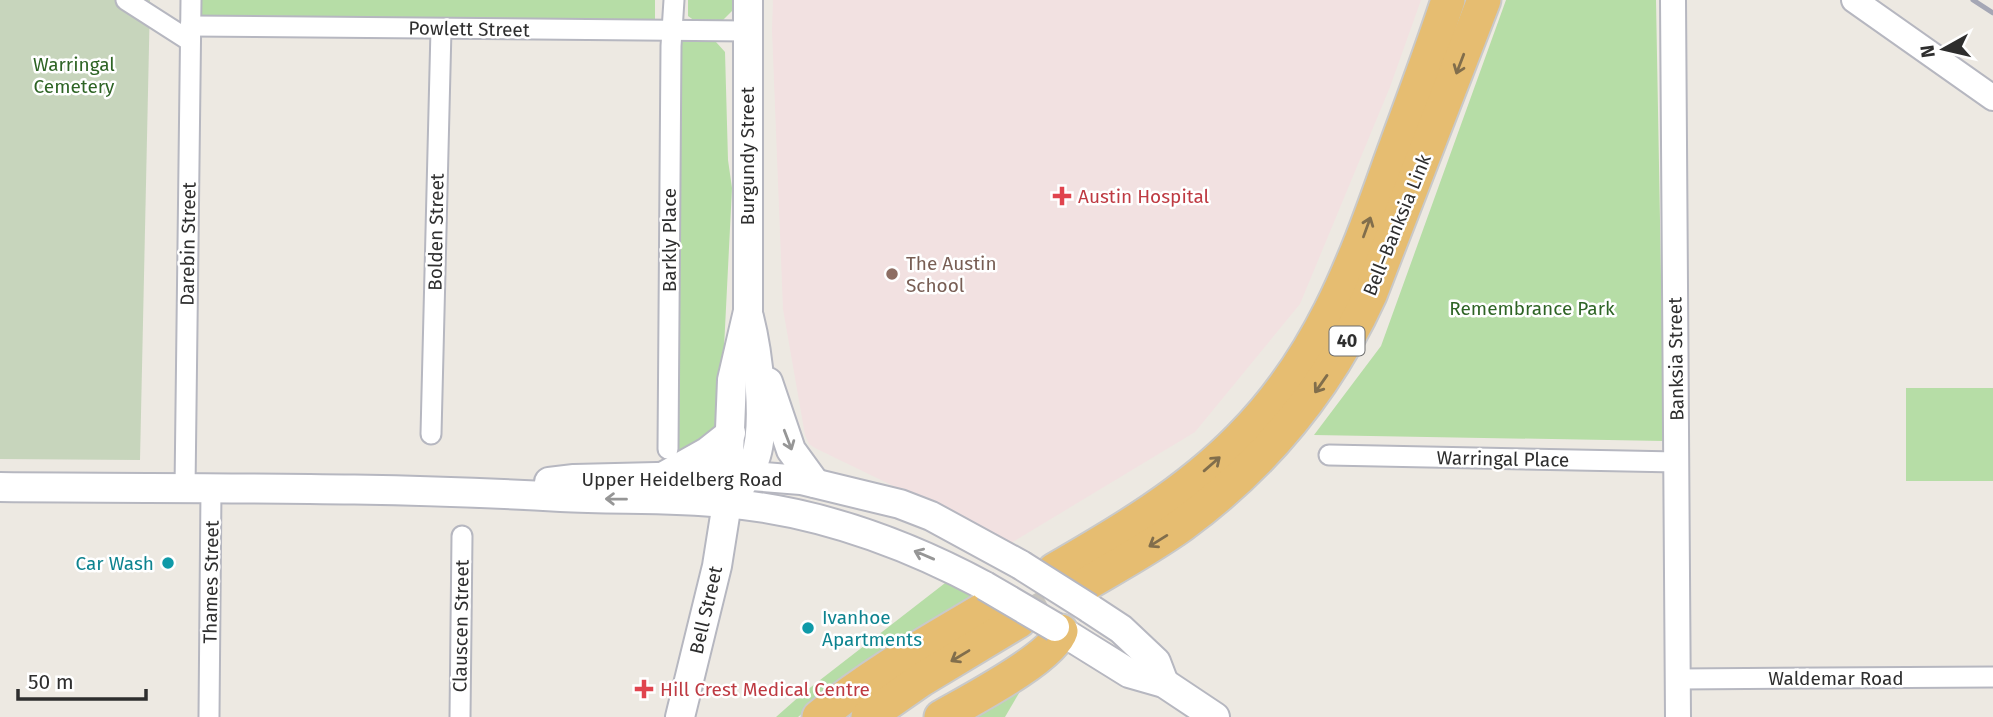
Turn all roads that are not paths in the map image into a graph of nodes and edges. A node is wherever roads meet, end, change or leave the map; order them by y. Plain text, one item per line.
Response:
1 (126, 0) edge
2 (191, 0) edge
3 (674, 0) edge
4 (748, 0) edge
5 (1448, 0) edge
6 (1484, 0) edge
7 (1673, 0) edge
8 (1854, 0) edge
9 (441, 29) junction
10 (673, 31) junction
11 (747, 31) junction
12 (190, 33) junction
13 (1993, 98) edge
14 (748, 311) junction
15 (758, 352) junction
16 (731, 433) junction
17 (431, 434) dead end
18 (668, 449) dead end
19 (1329, 455) dead end
20 (1677, 462) junction
21 (660, 478) junction
22 (815, 483) junction
23 (0, 487) edge
24 (198, 489) junction
25 (733, 489) junction
26 (473, 492) junction
27 (685, 500) junction
28 (462, 536) dead end
29 (717, 566) junction
30 (1070, 588) junction
31 (999, 604) junction
32 (1059, 627) junction
33 (1121, 629) junction
34 (1117, 666) junction
35 (1993, 677) edge
36 (1679, 678) junction
37 (1164, 682) junction
38 (209, 717) edge
39 (460, 717) edge
40 (680, 717) edge
41 (819, 717) edge
42 (868, 717) edge
43 (940, 717) edge
44 (1215, 717) edge
45 (1678, 717) edge

1 - 12 street
2 - 12 street, Darebin Street
3 - 10 street
4 - 11 main road, Burgundy Street
30 -> 5 highway, Bell–Banksia Link / 40
6 -> 30 highway, Bell–Banksia Link / 40
7 - 20 street, Banksia Street
8 - 13 street
9 - 10 street, Powlett Street
9 - 12 street, Powlett Street
9 - 17 street, Bolden Street
10 - 11 street, Powlett Street
10 - 18 street, Barkly Place
11 - 14 main road, Burgundy Street
12 - 24 street, Darebin Street
14 - 15 main road, Burgundy Street
14 - 16 main road, Burgundy Street
15 -> 22 main road
15 - 25 main road, Burgundy Street
16 - 21 main road
16 - 25 main road, Burgundy Street
19 - 20 street, Warringal Place
20 - 36 street, Banksia Street
21 - 25 main road, Upper Heidelberg Road
21 - 26 main road, Upper Heidelberg Road
22 - 25 main road, Upper Heidelberg Road
22 - 30 main road, Upper Heidelberg Road, bridge
23 - 24 main road, Upper Heidelberg Road
24 - 26 main road, Upper Heidelberg Road
24 - 38 street, Thames Street
25 - 27 main road, Upper Heidelberg Road
25 - 29 main road, Bell Street
31 -> 25 main road, Upper Heidelberg Road
27 -> 26 main road, Upper Heidelberg Road
27 - 29 main road
28 - 39 street, Clauscen Street
29 - 40 main road, Bell Street
30 - 32 main road
30 - 33 main road, Upper Heidelberg Road
31 - 32 main road, Upper Heidelberg Road, bridge
31 - 41 highway
31 -> 42 highway
32 - 34 main road, Upper Heidelberg Road
32 - 43 highway
33 - 34 main road
33 - 37 main road, Upper Heidelberg Road
34 - 37 main road, Upper Heidelberg Road
35 - 36 street, Waldemar Road
36 - 45 street, Banksia Street
37 - 44 main road, Upper Heidelberg Road

